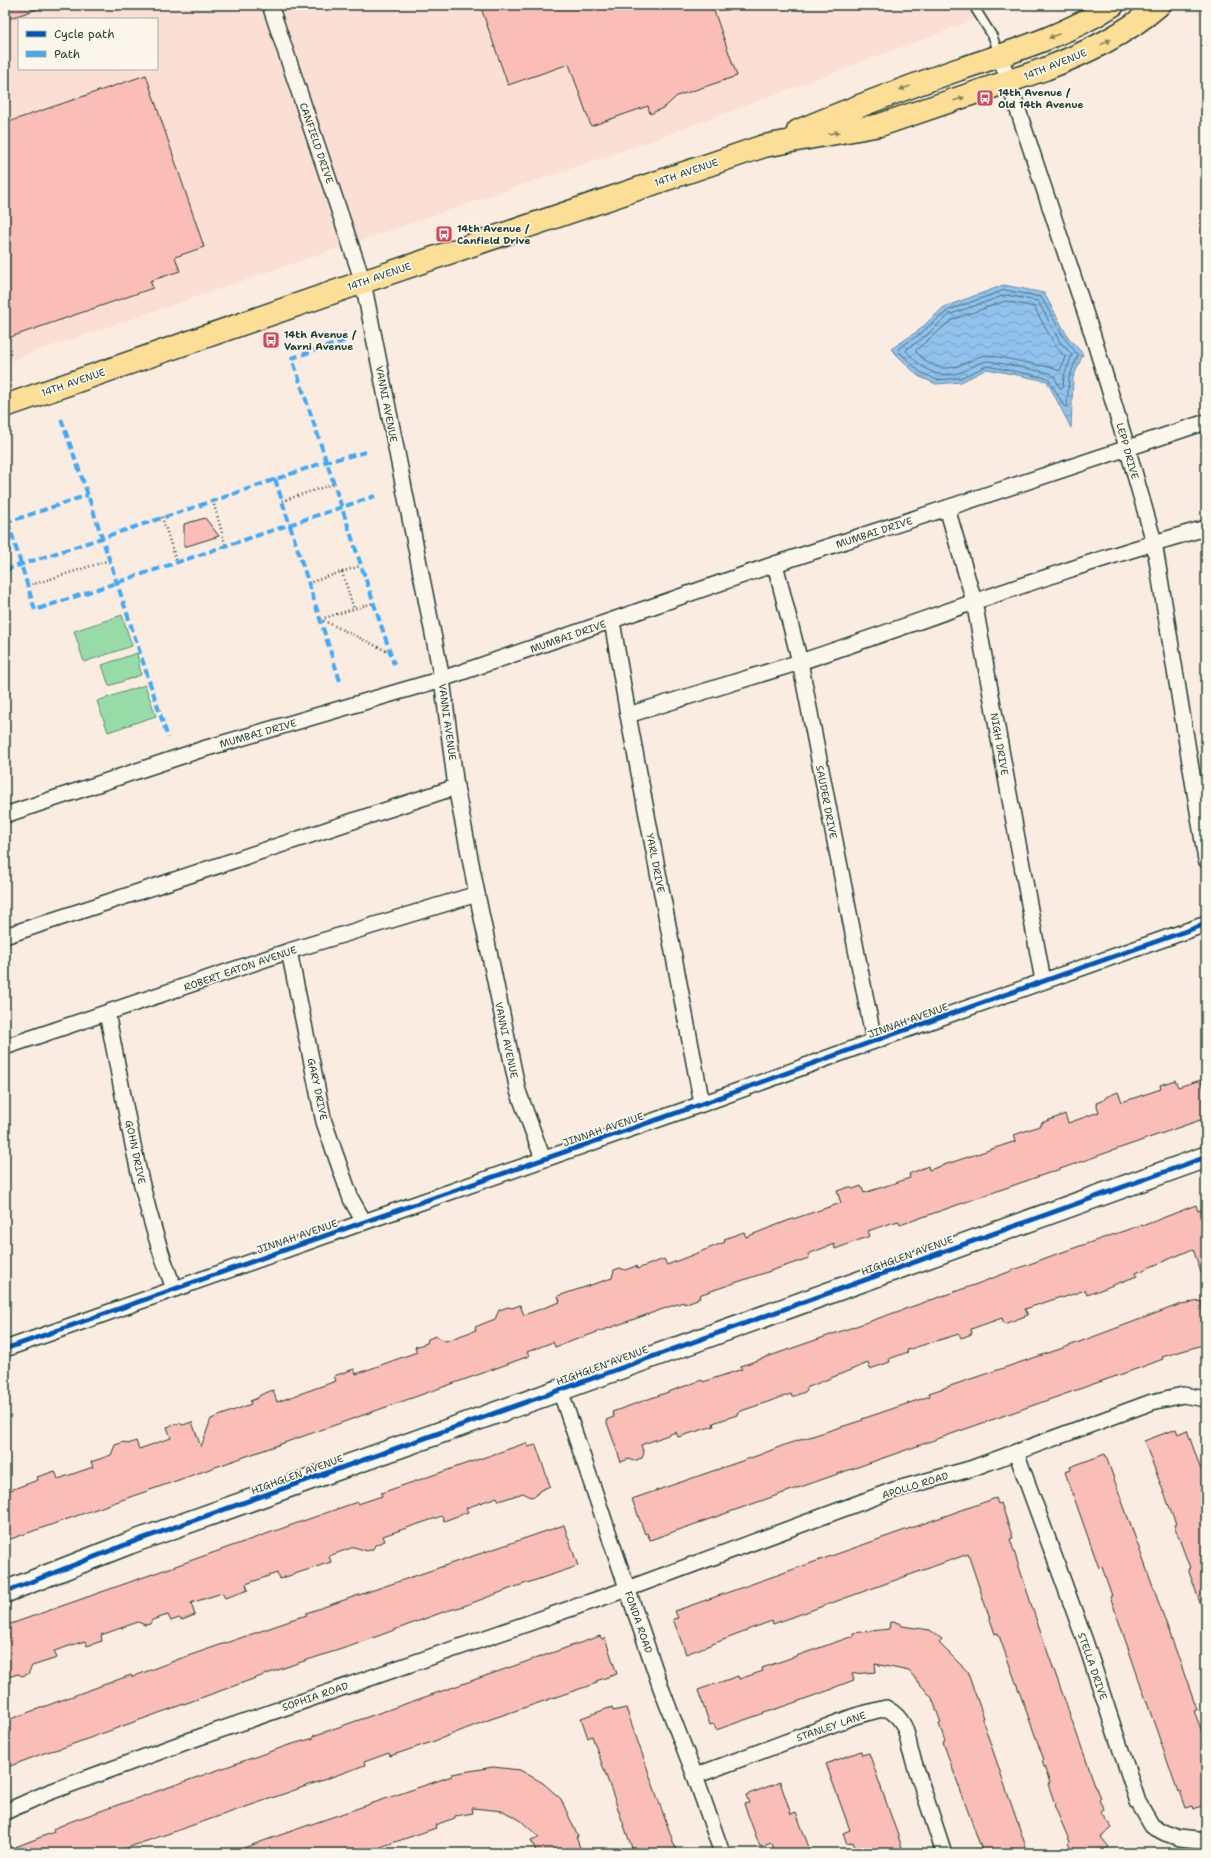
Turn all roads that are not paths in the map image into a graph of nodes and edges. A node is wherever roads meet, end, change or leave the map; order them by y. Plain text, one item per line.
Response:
1 (270, 5) edge
2 (973, 5) edge
3 (1113, 5) edge
4 (1159, 5) edge
5 (1000, 56) junction
6 (1008, 82) junction
7 (754, 149) junction
8 (363, 282) junction
9 (5, 406) edge
10 (1206, 422) edge
11 (1127, 447) junction
12 (947, 508) junction
13 (1206, 528) edge
14 (1154, 542) junction
15 (775, 564) junction
16 (974, 601) junction
17 (612, 621) junction
18 (800, 662) junction
19 (442, 679) junction
20 (628, 715) junction
21 (456, 787) junction
22 (5, 815) edge
23 (1206, 860) edge
24 (477, 894) junction
25 (1206, 924) edge
26 (5, 936) edge
27 (289, 951) junction
28 (1043, 981) junction
29 (107, 1012) junction
30 (874, 1041) junction
31 (5, 1047) edge
32 (702, 1104) junction
33 (1206, 1157) edge
34 (544, 1159) junction
35 (364, 1222) junction
36 (174, 1288) junction
37 (5, 1349) edge
38 (560, 1390) junction
39 (1206, 1399) edge
40 (1016, 1452) junction
41 (627, 1589) junction
42 (5, 1592) edge
43 (694, 1776) junction
44 (5, 1812) edge
45 (1206, 1841) edge
46 (722, 1853) edge
47 (944, 1853) edge

1 - 8 street, CANFIELD DRIVE
2 - 5 lane
3 -> 5 main road, 14TH AVENUE
6 -> 4 main road, 14TH AVENUE
5 - 6 street, LEPP DRIVE
5 -> 7 main road, 14TH AVENUE
7 -> 6 main road, 14TH AVENUE
6 - 11 street, LEPP DRIVE
7 - 8 main road, 14TH AVENUE
8 - 9 main road, 14TH AVENUE
8 - 19 street, VANNI AVENUE
10 - 11 street, MUMBAI DRIVE
11 - 12 street, MUMBAI DRIVE
11 - 14 street, LEPP DRIVE
12 - 15 street, MUMBAI DRIVE
12 - 16 street, NIGH DRIVE
13 - 14 street
14 - 16 street
14 - 23 street, LEPP DRIVE
15 - 17 street, MUMBAI DRIVE
15 - 18 street, SAUDER DRIVE
16 - 18 street
16 - 28 street, NIGH DRIVE
17 - 19 street, MUMBAI DRIVE
17 - 20 street, YARL DRIVE
18 - 20 street
18 - 30 street, SAUDER DRIVE
19 - 21 street, VANNI AVENUE
19 - 22 street, MUMBAI DRIVE
20 - 32 street, YARL DRIVE
21 - 24 street, VANNI AVENUE
21 - 26 street
24 - 27 street, ROBERT EATON AVENUE
24 - 34 street, VANNI AVENUE
25 - 28 street, JINNAH AVENUE
27 - 29 street, ROBERT EATON AVENUE
27 - 35 street, GARY DRIVE
28 - 30 street, JINNAH AVENUE
29 - 31 street, ROBERT EATON AVENUE
29 - 36 street, GOHN DRIVE
30 - 32 street, JINNAH AVENUE
32 - 34 street, JINNAH AVENUE
33 - 38 street, HIGHGLEN AVENUE
34 - 35 street, JINNAH AVENUE
35 - 36 street, JINNAH AVENUE
36 - 37 street, JINNAH AVENUE
38 - 41 street, FONDA ROAD
38 - 42 street, HIGHGLEN AVENUE
39 - 40 street, APOLLO ROAD
40 - 41 street, APOLLO ROAD
40 - 45 street, STELLA DRIVE
41 - 43 street, FONDA ROAD
41 - 44 street, SOPHIA ROAD
43 - 46 street, FONDA ROAD
43 - 47 street, STANLEY LANE

